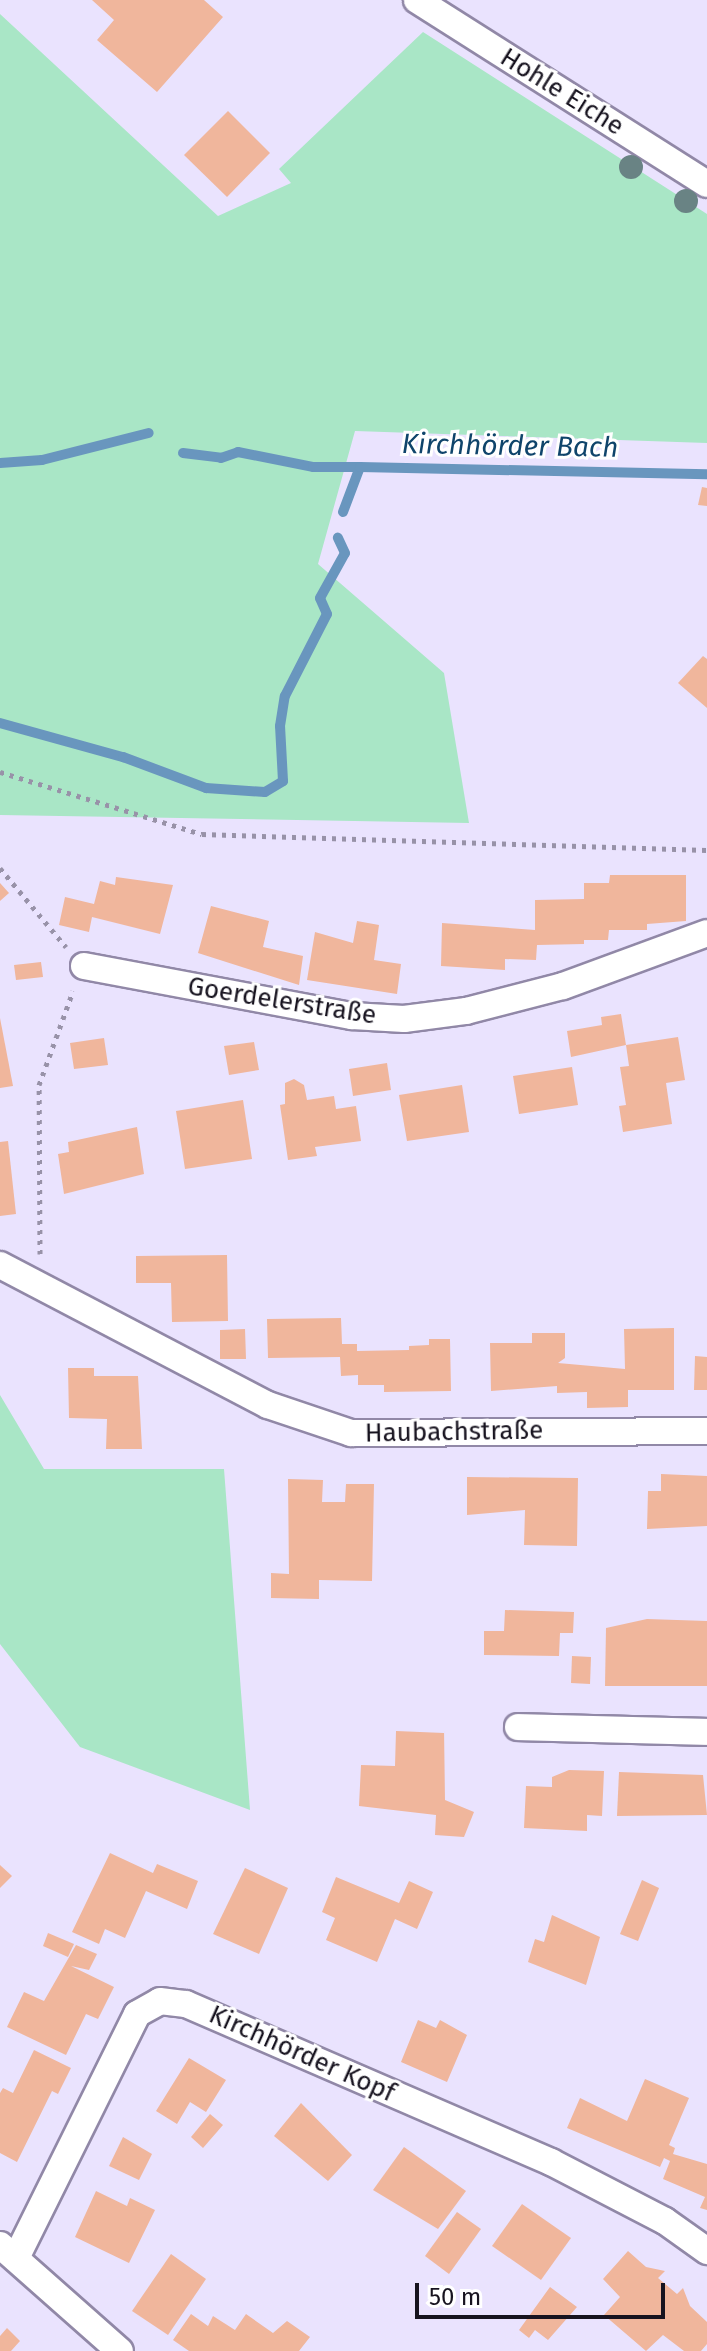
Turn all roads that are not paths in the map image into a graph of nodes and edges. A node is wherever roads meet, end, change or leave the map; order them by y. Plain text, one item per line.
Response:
1 (417, 0) edge
2 (707, 184) edge
3 (707, 933) edge
4 (84, 966) road end
5 (0, 1265) edge
6 (707, 1431) edge
7 (518, 1727) dead end
8 (707, 1732) edge
9 (707, 2251) edge
10 (8, 2252) edge
11 (120, 2351) edge

1 - 2 street, Hohle Eiche
3 - 4 street, Goerdelerstraße
5 - 6 street, Haubachstraße
7 - 8 street
9 - 10 street, Kirchhörder Kopf
10 - 11 street

